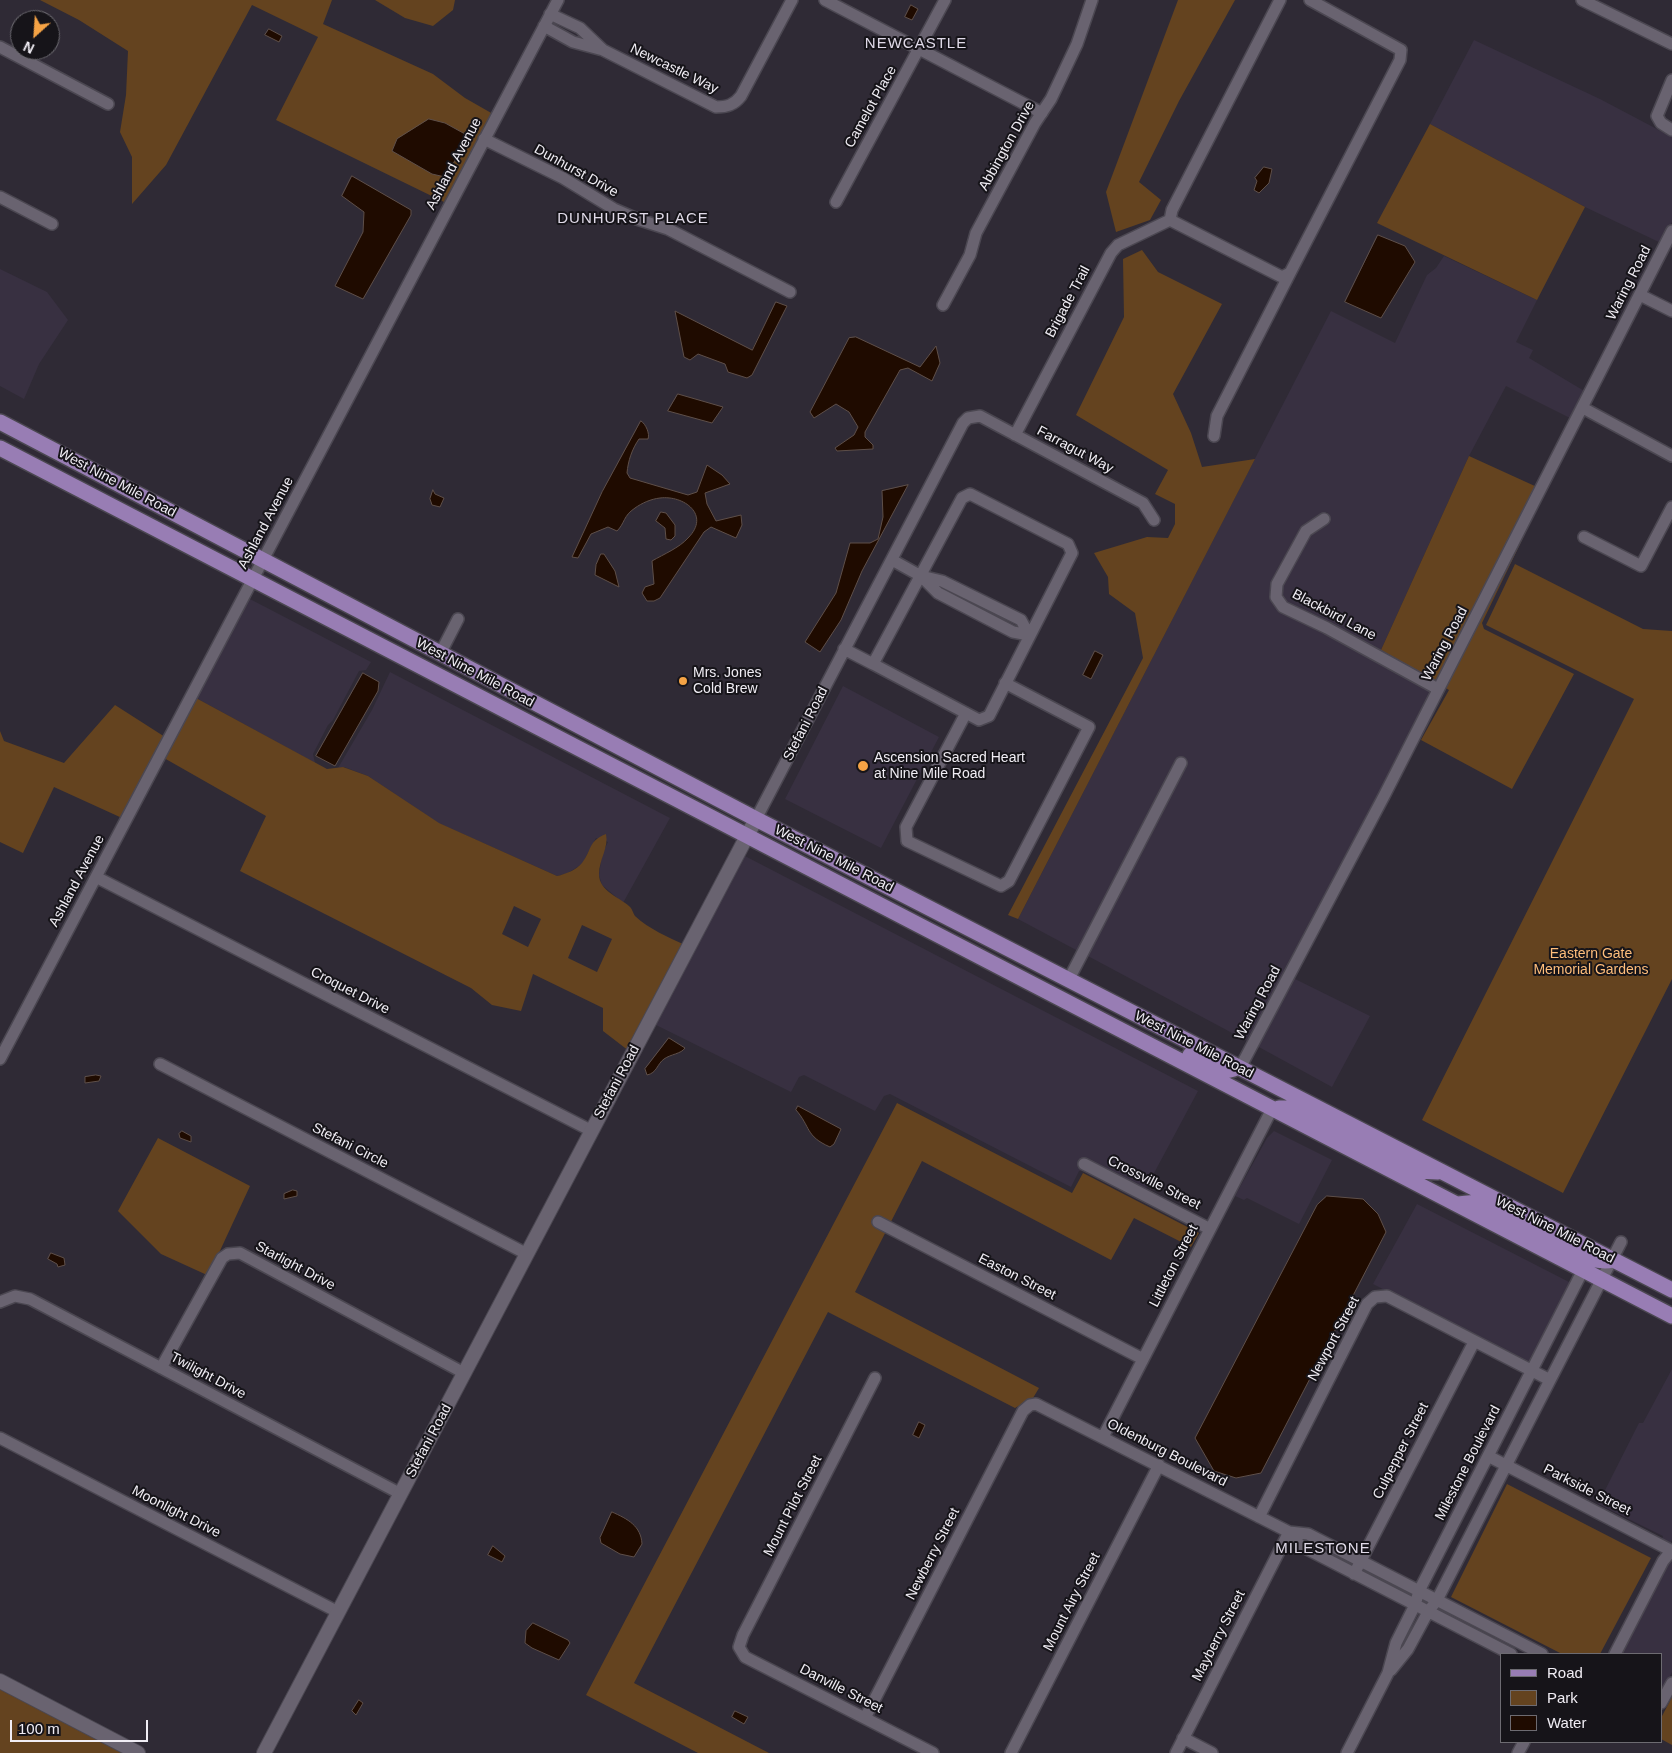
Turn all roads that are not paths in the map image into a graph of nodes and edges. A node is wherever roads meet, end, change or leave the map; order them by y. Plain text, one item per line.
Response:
1 (558, 0) edge
2 (792, 0) edge
3 (825, 0) edge
4 (946, 0) edge
5 (1092, 0) edge
6 (1280, 0) edge
7 (1310, 0) edge
8 (1582, 0) edge
9 (550, 14) junction
10 (544, 26) junction
11 (1672, 44) edge
12 (0, 47) edge
13 (920, 49) junction
14 (603, 50) junction
15 (1672, 80) edge
16 (108, 104) dead end
17 (1042, 113) junction
18 (1672, 130) edge
19 (484, 139) junction
20 (0, 197) edge
21 (836, 202) dead end
22 (1171, 215) junction
23 (52, 224) dead end
24 (1672, 231) edge
25 (1290, 273) junction
26 (790, 292) dead end
27 (1640, 295) junction
28 (943, 304) dead end
29 (1672, 311) edge
30 (1583, 408) junction
31 (974, 416) joint
32 (0, 422) edge
33 (1015, 435) junction
34 (1214, 436) dead end
35 (0, 448) edge
36 (1672, 456) edge
37 (70, 485) junction
38 (1672, 506) edge
39 (1324, 519) dead end
40 (1154, 520) dead end
41 (1584, 537) dead end
42 (892, 560) junction
43 (263, 561) junction
44 (922, 576) junction
45 (253, 580) junction
46 (458, 619) dead end
47 (1029, 636) junction
48 (844, 649) junction
49 (440, 654) junction
50 (873, 664) junction
51 (1005, 683) junction
52 (1438, 688) junction
53 (966, 713) junction
54 (571, 745) junction
55 (1181, 763) dead end
56 (756, 819) junction
57 (747, 837) junction
58 (96, 877) junction
59 (930, 909) junction
60 (1068, 981) junction
61 (1074, 1006) junction
62 (0, 1059) edge
63 (160, 1064) dead end
64 (1240, 1068) junction
65 (1272, 1109) junction
66 (592, 1131) junction
67 (1084, 1164) dead end
68 (1445, 1173) junction
69 (1456, 1204) junction
70 (878, 1222) dead end
71 (1210, 1229) junction
72 (1621, 1242) dead end
73 (527, 1254) junction
74 (1607, 1269) junction
75 (1583, 1270) junction
76 (1672, 1290) edge
77 (1672, 1301) edge
78 (0, 1302) edge
79 (1672, 1316) edge
80 (1474, 1342) junction
81 (1143, 1359) junction
82 (161, 1368) junction
83 (1532, 1371) junction
84 (464, 1373) junction
85 (876, 1378) dead end
86 (1550, 1380) junction
87 (1030, 1405) joint
88 (1103, 1437) junction
89 (0, 1438) edge
90 (1488, 1456) junction
91 (1159, 1465) junction
92 (1506, 1465) junction
93 (401, 1494) junction
94 (1259, 1517) junction
95 (1289, 1532) junction
96 (1672, 1550) edge
97 (1361, 1561) junction
98 (1354, 1574) junction
99 (1419, 1591) junction
100 (1436, 1600) junction
101 (1415, 1605) junction
102 (338, 1612) junction
103 (1428, 1612) junction
104 (740, 1648) joint
105 (1509, 1653) edge
106 (1540, 1653) edge
107 (1616, 1653) edge
108 (1388, 1673) junction
109 (0, 1681) edge
110 (1672, 1683) edge
111 (1662, 1701) edge
112 (865, 1718) junction
113 (1183, 1738) junction
114 (1179, 1752) edge
115 (138, 1753) edge
116 (264, 1753) edge
117 (933, 1753) edge
118 (1011, 1753) edge
119 (1212, 1753) edge
120 (1347, 1753) edge

1 - 9 street, Ashland Avenue
2 - 14 street, Newcastle Way
3 - 13 street
4 - 13 street, Camelot Place
5 - 17 street, Abbington Drive
6 - 22 street
7 - 25 street
8 - 11 street
9 - 10 street, Ashland Avenue
9 - 14 street, Newcastle Way
10 - 14 street, Newcastle Way
10 - 19 street, Ashland Avenue
12 - 16 street
13 - 17 street
13 - 21 street, Camelot Place
15 - 18 street
17 - 28 street, Abbington Drive
19 - 26 street, Dunhurst Drive
19 - 43 street, Ashland Avenue
20 - 23 street
22 - 25 street
22 - 33 street, Brigade Trail
24 - 27 street, Waring Road
25 - 34 street
27 - 29 street
27 - 30 street, Waring Road
30 - 36 street
30 - 52 street, Waring Road
31 - 33 street, Farragut Way
31 - 42 street, Stefani Road
32 - 43 main road, West Nine Mile Road
33 - 40 street, Farragut Way
35 - 37 main road, West Nine Mile Road
37 - 43 main road
37 - 45 main road, West Nine Mile Road
38 - 41 street
39 - 52 street, Blackbird Lane
42 - 44 street
42 - 48 street, Stefani Road
43 - 45 street, Ashland Avenue
43 - 49 main road, West Nine Mile Road
44 - 47 street
44 - 47 street
44 - 50 street
45 - 49 main road
45 - 54 main road, West Nine Mile Road
45 - 58 street, Ashland Avenue
46 - 49 street
47 - 51 street
48 - 50 street
48 - 56 street, Stefani Road
49 - 56 main road, West Nine Mile Road
50 - 53 street
51 - 53 street
51 - 53 street
52 - 64 street, Waring Road
54 - 56 main road
54 - 57 main road, West Nine Mile Road
55 - 60 street
56 - 57 street, Stefani Road
56 - 59 main road, West Nine Mile Road
57 - 59 main road
57 - 61 main road, West Nine Mile Road
57 - 66 street, Stefani Road
58 - 62 street, Ashland Avenue
58 - 66 street, Croquet Drive
59 - 60 main road, West Nine Mile Road
60 - 64 main road, West Nine Mile Road
61 - 64 main road
61 - 65 main road, West Nine Mile Road
63 - 73 street, Stefani Circle
64 - 68 main road, West Nine Mile Road
65 - 68 main road
65 - 69 main road, West Nine Mile Road
65 - 71 street, Littleton Street
66 - 73 street, Stefani Road
67 - 71 street, Crossville Street
68 - 74 main road, West Nine Mile Road
69 - 74 main road
69 - 75 main road, West Nine Mile Road
70 - 81 street, Easton Street
71 - 81 street, Littleton Street
72 - 74 street, Milestone Boulevard
73 - 84 street, Stefani Road
74 - 75 main road
74 - 76 main road, West Nine Mile Road
74 - 77 main road
74 - 79 main road, West Nine Mile Road
74 - 86 street, Milestone Boulevard
75 - 83 street, Milestone Boulevard
78 - 82 street, Twilight Drive
80 - 83 street, Newport Street
80 - 94 street, Newport Street
80 - 97 street, Culpepper Street
81 - 88 street, Littleton Street
82 - 84 street, Starlight Drive
82 - 93 street, Twilight Drive
83 - 86 street, Newport Street
83 - 90 street, Milestone Boulevard
84 - 93 street, Stefani Road
85 - 104 street, Mount Pilot Street
86 - 92 street, Milestone Boulevard
87 - 88 street, Oldenburg Boulevard
87 - 112 street, Newberry Street
88 - 91 street, Oldenburg Boulevard
89 - 102 street, Moonlight Drive
90 - 92 street, Parkside Street
90 - 99 street, Milestone Boulevard
91 - 94 street, Oldenburg Boulevard
91 - 118 street, Mount Airy Street
92 - 96 street, Parkside Street
92 - 100 street, Milestone Boulevard
93 - 102 street, Stefani Road
94 - 95 street, Oldenburg Boulevard
95 - 97 street, Oldenburg Boulevard
95 - 98 street, Oldenburg Boulevard
95 - 113 street, Mayberry Street
96 - 107 street
97 - 98 street, Culpepper Street
97 - 99 street, Oldenburg Boulevard
98 - 101 street, Oldenburg Boulevard
99 - 100 street, Oldenburg Boulevard
99 - 101 street, Milestone Boulevard
100 - 103 street, Milestone Boulevard
100 - 106 street, Oldenburg Boulevard
101 - 103 street, Oldenburg Boulevard
101 - 108 street, Milestone Boulevard
102 - 116 street, Stefani Road
103 - 105 street, Oldenburg Boulevard
103 - 108 street, Milestone Boulevard
104 - 112 street, Danville Street
108 - 120 street, Milestone Boulevard
109 - 115 street
110 - 111 street
112 - 117 street, Danville Street
113 - 114 street, Mayberry Street
113 - 119 street

